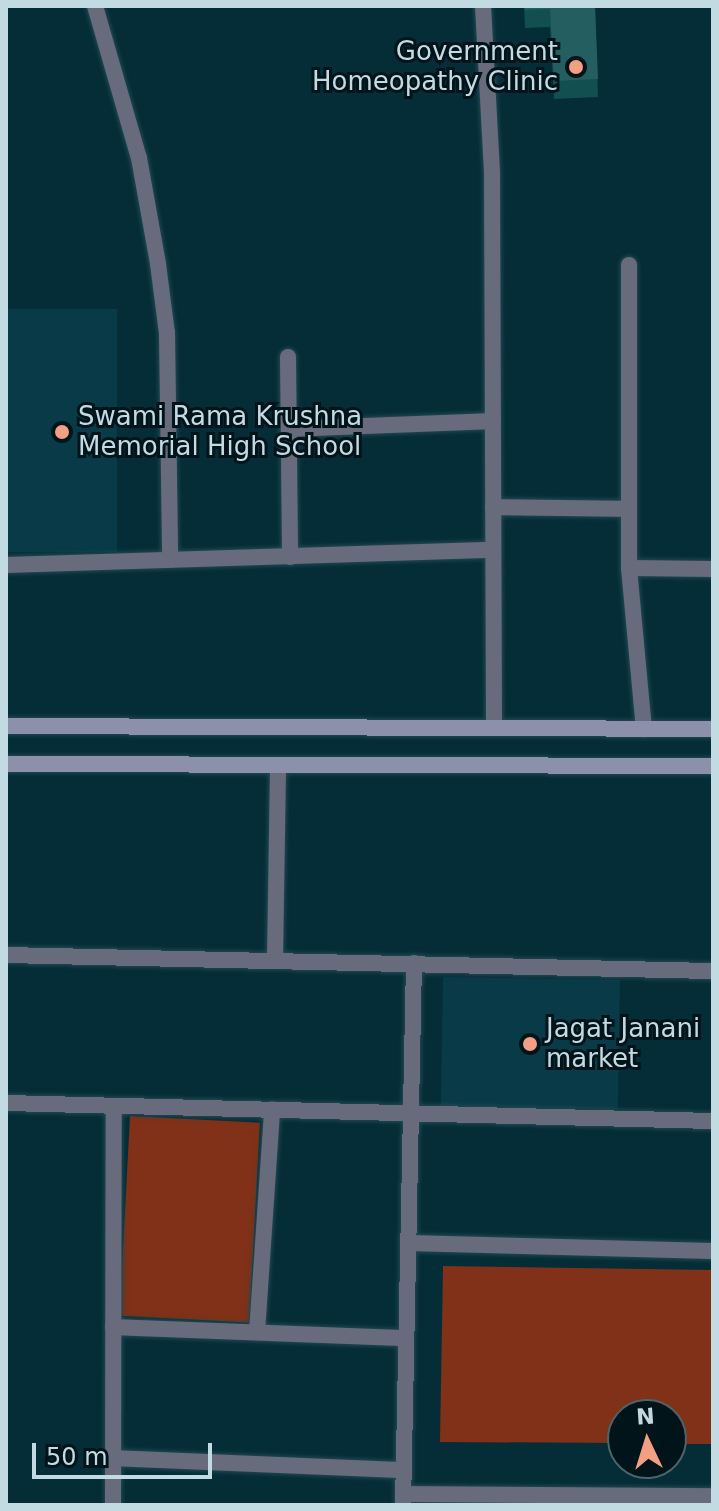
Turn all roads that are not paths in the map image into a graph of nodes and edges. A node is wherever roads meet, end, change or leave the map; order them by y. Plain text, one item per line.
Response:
1 (95, 6) edge
2 (483, 6) edge
3 (629, 265) dead end
4 (288, 357) dead end
5 (493, 421) junction
6 (289, 429) junction
7 (493, 507) junction
8 (629, 509) junction
9 (493, 550) junction
10 (290, 557) junction
11 (170, 560) junction
12 (6, 565) edge
13 (629, 568) junction
14 (713, 569) edge
15 (6, 726) edge
16 (494, 728) junction
17 (644, 729) junction
18 (713, 729) edge
19 (6, 764) edge
20 (278, 765) junction
21 (713, 766) edge
22 (6, 955) edge
23 (275, 960) junction
24 (414, 963) junction
25 (713, 971) edge
26 (6, 1103) edge
27 (114, 1106) junction
28 (272, 1110) junction
29 (411, 1114) junction
30 (713, 1121) edge
31 (408, 1243) junction
32 (713, 1251) edge
33 (113, 1327) junction
34 (257, 1332) junction
35 (406, 1338) junction
36 (113, 1458) junction
37 (404, 1470) junction
38 (713, 1496) edge
39 (404, 1500) edge
40 (113, 1505) edge

1 - 11 street
2 - 5 street
3 - 8 street
4 - 6 street
5 - 6 street
5 - 7 street
6 - 10 street
7 - 8 street
7 - 9 street
8 - 13 street
9 - 10 street
9 - 16 street
10 - 11 street
11 - 12 street
13 - 14 street
13 - 17 street
15 - 16 street
16 - 17 street
17 - 18 street
19 - 20 street
20 - 21 street
20 - 23 street
22 - 23 street
23 - 24 street
24 - 25 street
24 - 29 street
26 - 27 street
27 - 28 street
27 - 33 street
28 - 29 street
28 - 34 street
29 - 30 street
29 - 31 street
31 - 32 street
31 - 35 street
33 - 34 street
33 - 36 street
34 - 35 street
35 - 37 street
36 - 37 street
36 - 40 street
37 - 39 street
38 - 39 street

